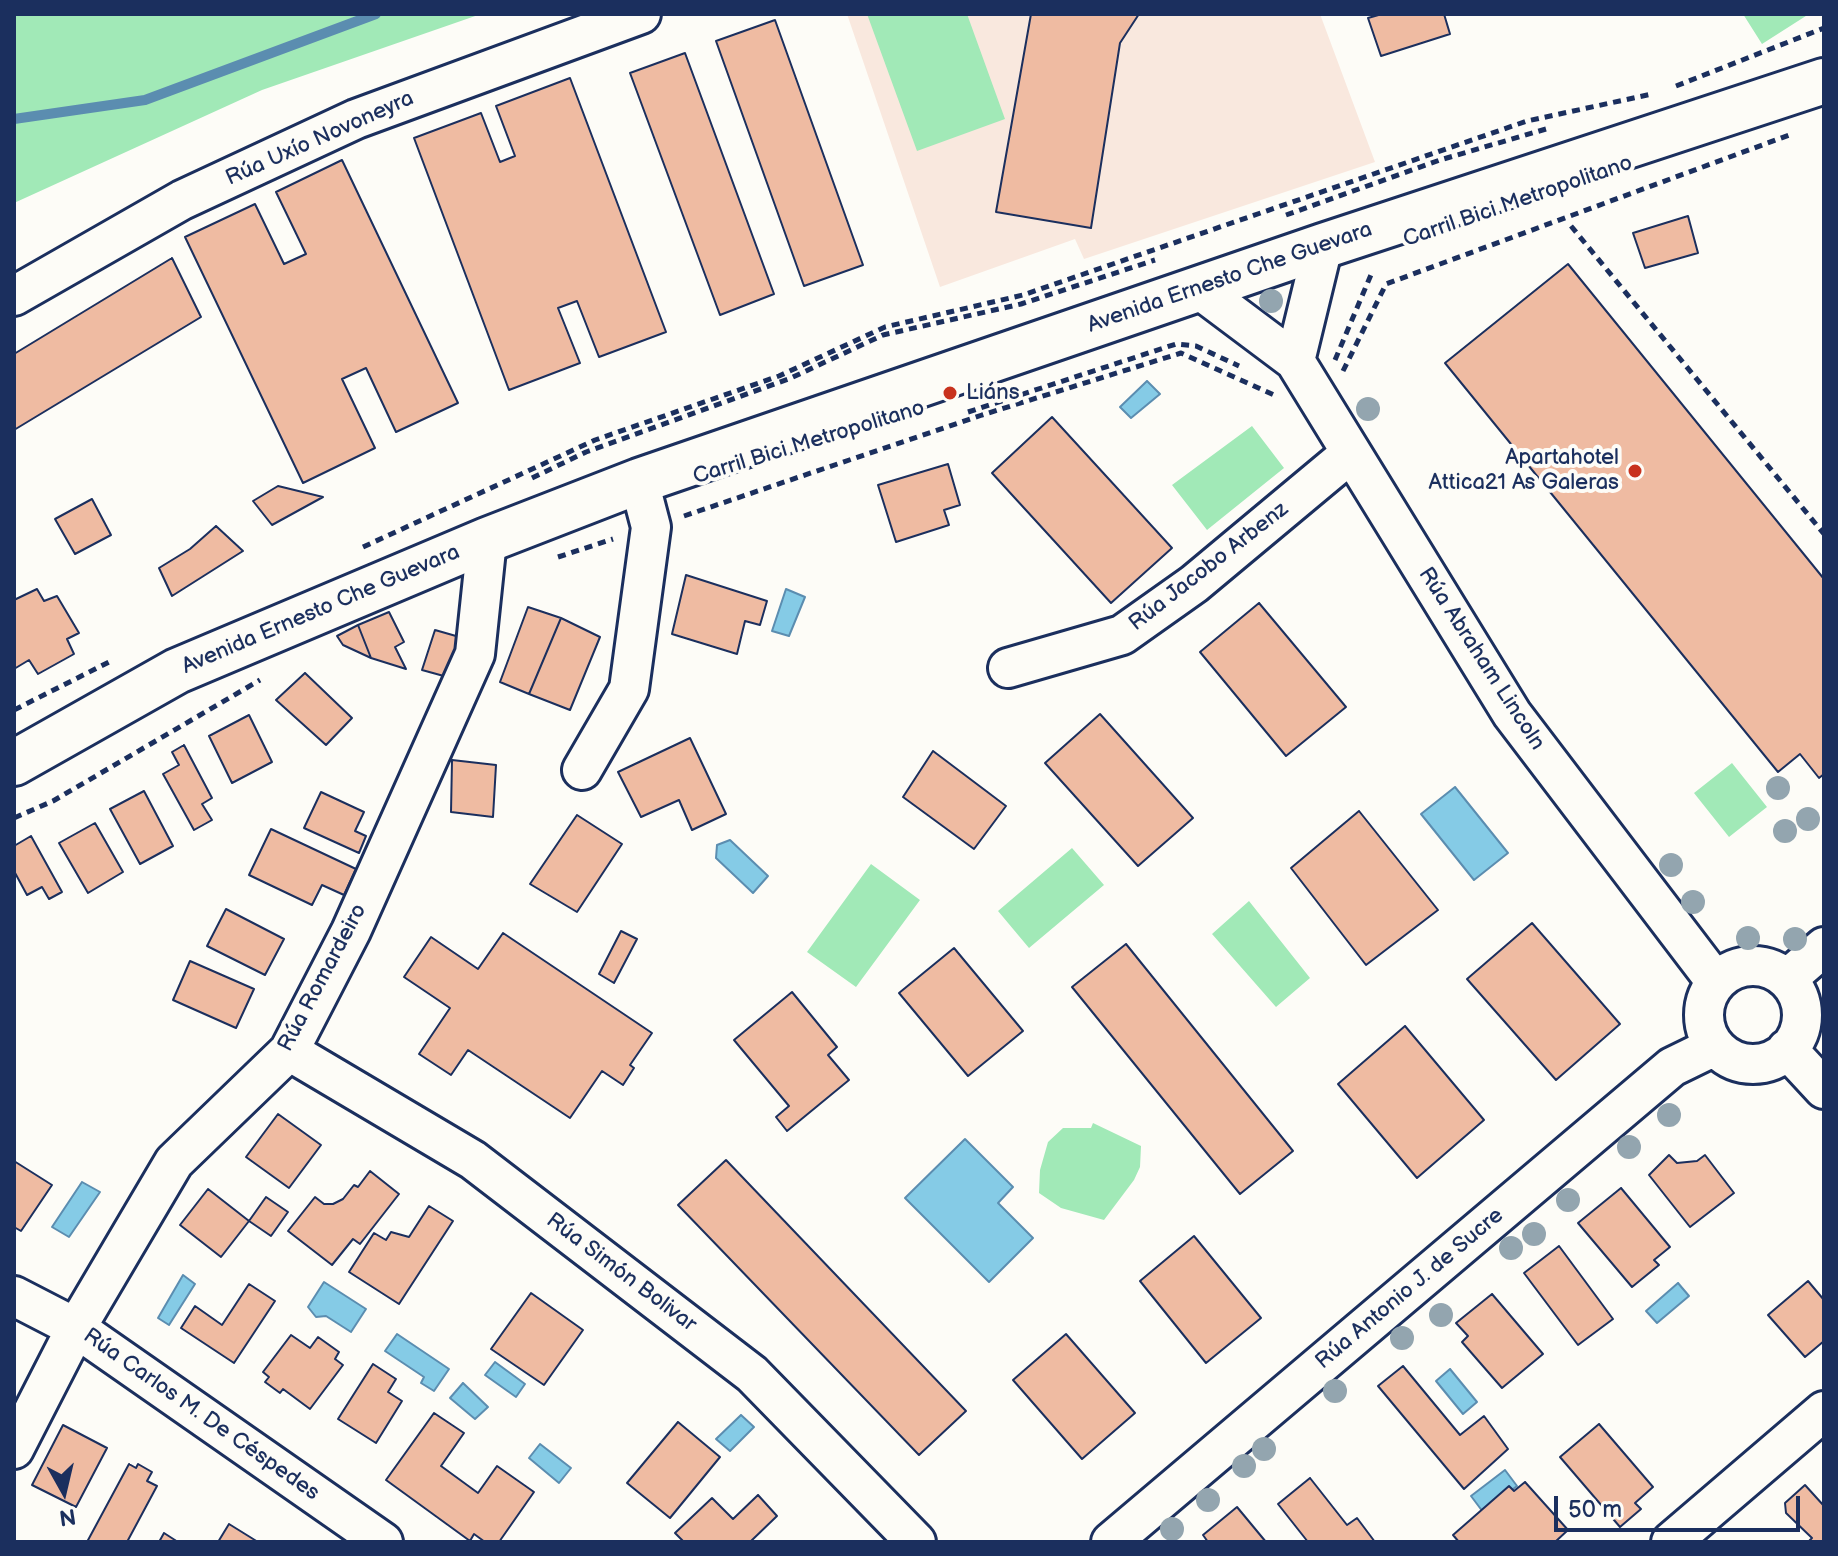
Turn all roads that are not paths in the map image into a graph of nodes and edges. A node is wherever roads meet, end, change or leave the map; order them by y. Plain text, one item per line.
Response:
1 (641, 14) edge
2 (1824, 81) edge
3 (1323, 246) junction
4 (1199, 289) junction
5 (14, 296) edge
6 (1305, 378) junction
7 (1351, 453) junction
8 (639, 481) junction
9 (487, 540) junction
10 (1008, 668) dead end
11 (14, 763) edge
12 (582, 770) dead end
13 (1824, 947) edge
14 (1787, 979) junction
15 (1716, 982) junction
16 (1715, 1046) junction
17 (1787, 1049) junction
18 (289, 1051) junction
19 (1824, 1089) edge
20 (14, 1296) edge
21 (76, 1328) junction
22 (1824, 1411) edge
23 (14, 1449) edge
24 (383, 1542) edge
25 (916, 1542) edge
26 (1111, 1542) edge
27 (1671, 1542) edge

1 - 5 street, Rúa Uxío Novoneyra
2 - 3 main road, Avenida Ernesto Che Guevara
3 - 4 main road, Avenida Ernesto Che Guevara
3 - 6 street
4 - 6 street, Rúa Abraham Lincoln
4 - 8 main road, Avenida Ernesto Che Guevara
6 - 7 street, Rúa Abraham Lincoln
7 - 10 street, Rúa Jacobo Arbenz
7 - 15 street, Rúa Abraham Lincoln
8 - 9 main road, Avenida Ernesto Che Guevara
8 - 12 street
9 - 11 main road, Avenida Ernesto Che Guevara
9 - 18 street, Rúa Romardeiro
13 - 14 street
14 - 15 street
14 - 17 street
15 - 16 street
16 - 17 street
16 - 26 street, Rúa Antonio J. de Sucre
17 - 19 street
18 - 21 street, Rúa Romardeiro
18 - 25 street, Rúa Simón Bolivar
20 - 21 street, Rúa Carlos M. De Céspedes
21 - 23 street, Rúa Romardeiro
21 - 24 street, Rúa Carlos M. De Céspedes
22 - 27 street

